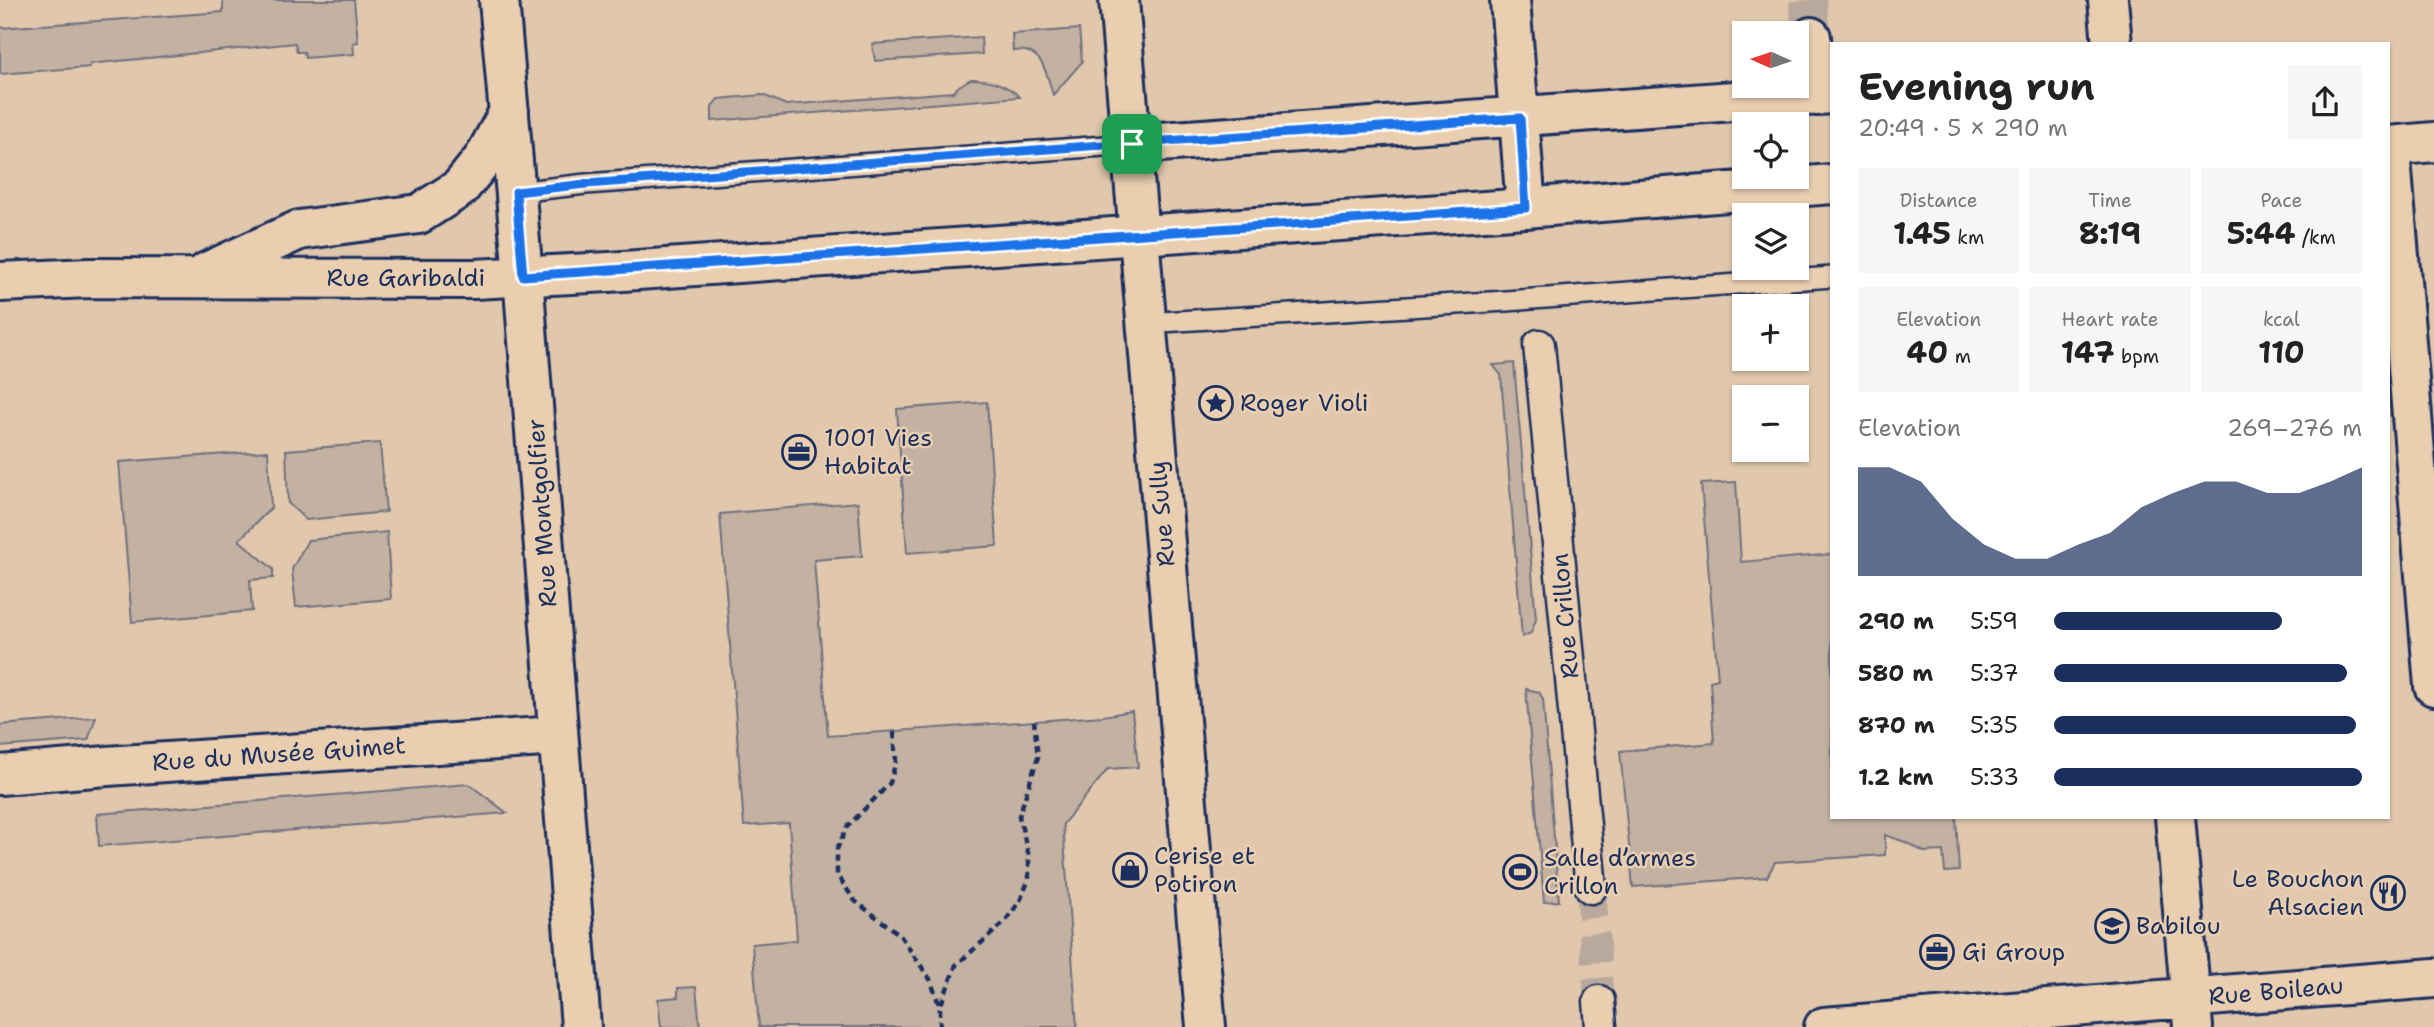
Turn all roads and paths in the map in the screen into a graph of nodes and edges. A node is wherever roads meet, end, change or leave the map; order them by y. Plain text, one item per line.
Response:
1 (499, 0) edge
2 (1119, 0) edge
3 (1510, 0) edge
4 (2108, 0) edge
5 (1811, 37) tunnel mouth
6 (2112, 42) edge
7 (1824, 95) edge
8 (509, 111) junction
9 (1520, 118) junction
10 (2434, 142) edge
11 (1132, 144) junction
12 (2390, 146) edge
13 (1830, 184) edge
14 (516, 192) junction
15 (1526, 208) junction
16 (1138, 234) junction
17 (523, 276) junction
18 (1830, 277) edge
19 (195, 278) junction
20 (0, 282) edge
21 (1145, 323) junction
22 (1539, 345) dead end
23 (2434, 686) edge
24 (1034, 721) dead end
25 (894, 732) dead end
26 (558, 736) junction
27 (0, 775) edge
28 (2175, 819) edge
29 (1591, 888) tunnel mouth
30 (2434, 978) edge
31 (940, 1007) junction
32 (2191, 1013) edge
33 (581, 1027) edge
34 (940, 1027) edge
35 (1206, 1027) edge
36 (1824, 1027) edge

1 - 8 street, Rue Montgolfier
2 - 11 street, Rue Sully
3 - 9 street
4 - 6 street
5 - 7 street
7 - 9 street
8 - 14 street, Rue Montgolfier
8 - 19 street, Rue Garibaldi
9 - 11 street
9 - 15 street
10 - 12 street
11 - 14 lane
11 - 16 street, Rue Sully
12 - 23 street
13 - 15 street, Rue Garibaldi
14 - 17 street, Rue Montgolfier
15 - 16 street, Rue Garibaldi
16 - 17 street, Rue Garibaldi
16 - 21 street, Rue Sully
17 - 19 street, Rue Garibaldi
17 - 26 street, Rue Montgolfier
18 - 21 lane
19 - 20 street, Rue Garibaldi
21 - 35 street, Rue Sully
22 - 29 street, Rue Crillon
24 - 31 path
25 - 31 path
26 - 27 street, Rue du Musée Guimet
26 - 33 street, Rue Montgolfier
28 - 32 street
30 - 32 street, Rue Boileau
31 - 34 path
32 - 36 street, Rue Boileau

